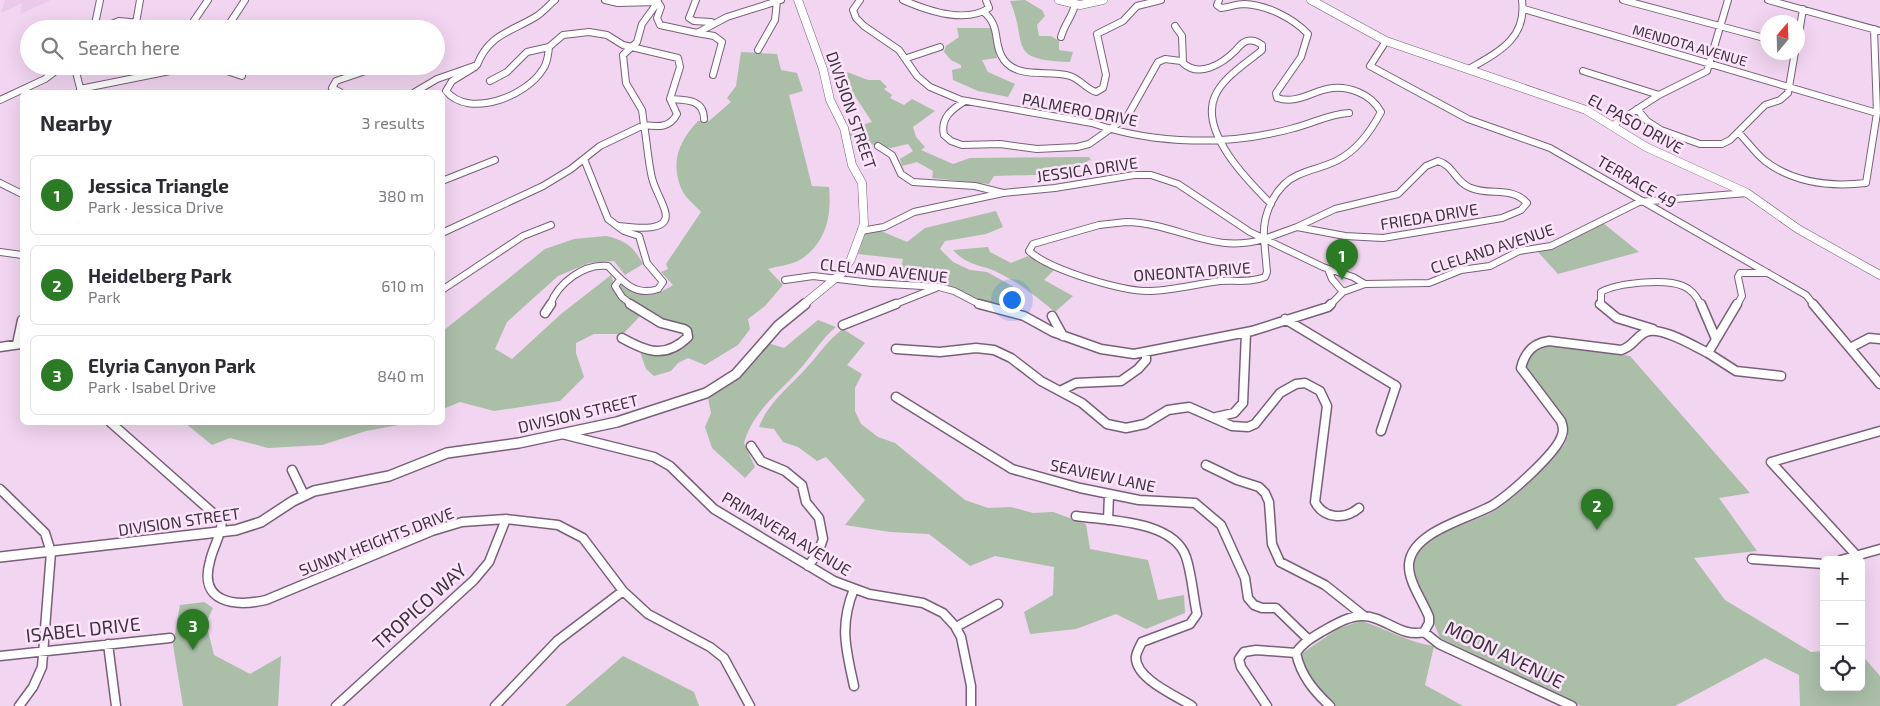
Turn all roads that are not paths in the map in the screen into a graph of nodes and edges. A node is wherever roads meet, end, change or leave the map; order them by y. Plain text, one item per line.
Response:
1 (100, 0) edge
2 (140, 0) edge
3 (208, 0) edge
4 (244, 0) edge
5 (555, 0) edge
6 (605, 0) edge
7 (696, 0) edge
8 (798, 0) edge
9 (860, 0) edge
10 (903, 0) edge
11 (986, 0) edge
12 (1059, 0) edge
13 (1102, 0) edge
14 (1161, 0) edge
15 (1311, 0) edge
16 (1522, 0) edge
17 (1623, 0) edge
18 (1728, 0) edge
19 (1768, 0) edge
20 (779, 1) edge
21 (1216, 1) edge
22 (658, 2) junction
23 (1075, 5) junction
24 (1524, 9) junction
25 (1803, 9) junction
26 (984, 12) junction
27 (1802, 15) edge
28 (96, 20) edge
29 (136, 20) edge
30 (194, 20) edge
31 (232, 20) edge
32 (711, 22) junction
33 (1721, 25) junction
34 (1175, 26) dead end
35 (1877, 30) edge
36 (697, 33) junction
37 (1061, 37) dead end
38 (1760, 37) edge
39 (1386, 41) junction
40 (549, 47) junction
41 (632, 47) junction
42 (940, 47) dead end
43 (758, 50) dead end
44 (906, 58) junction
45 (1181, 60) junction
46 (1794, 60) edge
47 (1710, 64) junction
48 (475, 67) junction
49 (1469, 69) junction
50 (1583, 71) dead end
51 (50, 75) edge
52 (77, 75) edge
53 (154, 75) edge
54 (239, 75) edge
55 (354, 75) edge
56 (713, 75) dead end
57 (242, 76) dead end
58 (490, 81) dead end
59 (1789, 87) junction
60 (21, 90) edge
61 (81, 90) edge
62 (86, 90) edge
63 (336, 90) edge
64 (419, 90) edge
65 (20, 91) edge
66 (1659, 95) junction
67 (670, 99) junction
68 (0, 100) edge
69 (965, 101) junction
70 (1637, 110) junction
71 (1349, 113) dead end
72 (1877, 113) junction
73 (704, 119) dead end
74 (644, 125) junction
75 (1613, 125) junction
76 (1111, 130) junction
77 (1738, 132) junction
78 (1220, 138) junction
79 (878, 146) dead end
80 (584, 158) junction
81 (496, 160) dead end
82 (445, 180) edge
83 (0, 183) edge
84 (20, 193) edge
85 (1004, 193) junction
86 (1747, 193) junction
87 (1643, 202) junction
88 (1271, 204) junction
89 (552, 225) dead end
90 (619, 226) junction
91 (1297, 227) junction
92 (861, 231) junction
93 (445, 232) edge
94 (1264, 239) junction
95 (0, 252) edge
96 (20, 256) edge
97 (1328, 269) junction
98 (1768, 273) junction
99 (1880, 275) edge
100 (837, 278) junction
101 (785, 280) dead end
102 (619, 281) junction
103 (1365, 284) junction
104 (938, 287) junction
105 (445, 288) edge
106 (1343, 292) junction
107 (545, 313) dead end
108 (1052, 316) dead end
109 (1286, 319) junction
110 (843, 325) dead end
111 (1246, 333) junction
112 (1664, 333) junction
113 (1063, 336) junction
114 (622, 338) dead end
115 (1716, 339) junction
116 (1880, 339) edge
117 (20, 344) edge
118 (0, 347) edge
119 (1850, 348) junction
120 (896, 349) dead end
121 (1146, 353) junction
122 (1708, 353) junction
123 (1780, 376) dead end
124 (1880, 384) edge
125 (1060, 391) junction
126 (896, 397) dead end
127 (1216, 417) junction
128 (113, 425) edge
129 (1381, 431) dead end
130 (1880, 431) edge
131 (562, 434) junction
132 (751, 446) dead end
133 (1206, 465) dead end
134 (292, 470) dead end
135 (0, 489) edge
136 (304, 495) junction
137 (1109, 495) junction
138 (1359, 508) dead end
139 (1076, 516) dead end
140 (506, 519) junction
141 (1108, 520) junction
142 (222, 532) junction
143 (1880, 549) edge
144 (51, 552) junction
145 (0, 556) edge
146 (1857, 556) joint
147 (1752, 559) dead end
148 (1820, 565) edge
149 (808, 566) junction
150 (854, 589) junction
151 (623, 591) junction
152 (998, 604) dead end
153 (1364, 616) junction
154 (956, 628) junction
155 (1424, 632) junction
156 (170, 638) dead end
157 (1309, 640) junction
158 (108, 644) junction
159 (44, 651) junction
160 (1296, 653) junction
161 (0, 656) edge
162 (854, 686) dead end
163 (19, 706) edge
164 (116, 706) edge
165 (336, 706) edge
166 (495, 706) edge
167 (750, 706) edge
168 (971, 706) edge
169 (1192, 706) edge
170 (1267, 706) edge
171 (1330, 706) edge
172 (1572, 706) edge

1 - 28 street
2 - 29 street
3 - 30 street
4 - 31 street
5 - 48 street
6 - 22 street
7 - 32 street
8 - 92 street, DIVISION STREET
9 - 44 street, PALMERO DRIVE
10 - 26 street
11 - 26 street
12 - 23 street
13 - 23 street
14 - 26 street
15 - 39 street, EL PASO DRIVE
16 - 24 street
17 - 33 street
18 - 33 street
19 - 25 street
20 - 32 street
20 - 43 street
21 - 88 street, ONEONTA DRIVE
22 - 36 street
22 - 41 street
23 - 37 street
24 - 47 street, MENDOTA AVENUE
24 - 49 street
25 - 27 street
25 - 35 street
32 - 36 street
33 - 38 street
33 - 47 street
34 - 45 street
35 - 72 street
36 - 56 street
39 - 49 street, EL PASO DRIVE
39 - 87 street, TERRACE 49
40 - 41 street
40 - 48 street
40 - 58 street
41 - 67 street
41 - 74 street
42 - 44 street
44 - 69 street, PALMERO DRIVE
45 - 76 street
45 - 78 street
46 - 59 street
47 - 59 street, MENDOTA AVENUE
47 - 66 street
48 - 64 street
49 - 75 street, EL PASO DRIVE
50 - 66 street
51 - 60 street
52 - 61 street
53 - 62 street
54 - 57 street
55 - 63 street
59 - 72 street, MENDOTA AVENUE
59 - 77 street
65 - 68 street
66 - 70 street
67 - 73 street
67 - 74 street
69 - 76 street, PALMERO DRIVE
69 - 76 street
70 - 75 street
70 - 77 street
71 - 78 street, PALMERO DRIVE
72 - 77 street
74 - 80 street
74 - 90 street
75 - 86 street, EL PASO DRIVE
76 - 78 street, PALMERO DRIVE
78 - 88 street
79 - 85 street
80 - 90 street
80 - 93 street
81 - 82 street
83 - 84 street
85 - 92 street, JESSICA DRIVE
85 - 94 street, JESSICA DRIVE
86 - 87 street, CLELAND AVENUE
86 - 99 street, EL PASO DRIVE
87 - 98 street, TERRACE 49
87 - 103 street, CLELAND AVENUE
88 - 94 street, ONEONTA DRIVE
89 - 105 street
90 - 102 street
91 - 91 street, FRIEDA DRIVE
91 - 94 street
92 - 100 street, DIVISION STREET
94 - 94 street, ONEONTA DRIVE
94 - 97 street, JESSICA DRIVE
95 - 96 street
97 - 103 street, JESSICA DRIVE
97 - 106 street
98 - 115 street
98 - 119 street, TERRACE 49
100 - 101 street, CLELAND AVENUE
100 - 104 street, CLELAND AVENUE
100 - 131 street, DIVISION STREET
102 - 107 street
102 - 114 street
103 - 106 street, CLELAND AVENUE
104 - 110 street
104 - 113 street, CLELAND AVENUE
106 - 109 street, CLELAND AVENUE
108 - 113 street
109 - 111 street, CLELAND AVENUE
109 - 129 street
111 - 121 street, CLELAND AVENUE
111 - 127 street
112 - 115 street
112 - 122 street
112 - 155 street
113 - 121 street, CLELAND AVENUE
115 - 122 street
116 - 119 street
117 - 118 street
119 - 124 street, TERRACE 49
120 - 125 street
121 - 125 street
122 - 123 street
125 - 127 street
126 - 137 street, SEAVIEW LANE
127 - 138 street
128 - 142 street
130 - 146 street
131 - 136 street, DIVISION STREET
131 - 149 street, PRIMAVERA AVENUE
132 - 149 street
133 - 153 street
134 - 136 street
135 - 144 street
136 - 142 street, DIVISION STREET
137 - 141 street
137 - 157 street, SEAVIEW LANE
139 - 141 street
140 - 142 street, SUNNY HEIGHTS DRIVE
140 - 151 street, SUNNY HEIGHTS DRIVE
140 - 165 street, TROPICO WAY
141 - 169 street
142 - 144 street, DIVISION STREET
143 - 146 street
144 - 145 street, DIVISION STREET
144 - 159 street
147 - 148 street
149 - 150 street, PRIMAVERA AVENUE
150 - 154 street, PRIMAVERA AVENUE
150 - 162 street
151 - 166 street
151 - 167 street, SUNNY HEIGHTS DRIVE
152 - 154 street
153 - 155 street
153 - 157 street
154 - 168 street, PRIMAVERA AVENUE
155 - 172 street, MOON AVENUE
156 - 158 street, ISABEL DRIVE
157 - 160 street
158 - 159 street, ISABEL DRIVE
158 - 164 street
159 - 161 street, ISABEL DRIVE
159 - 163 street
160 - 170 street
160 - 171 street

